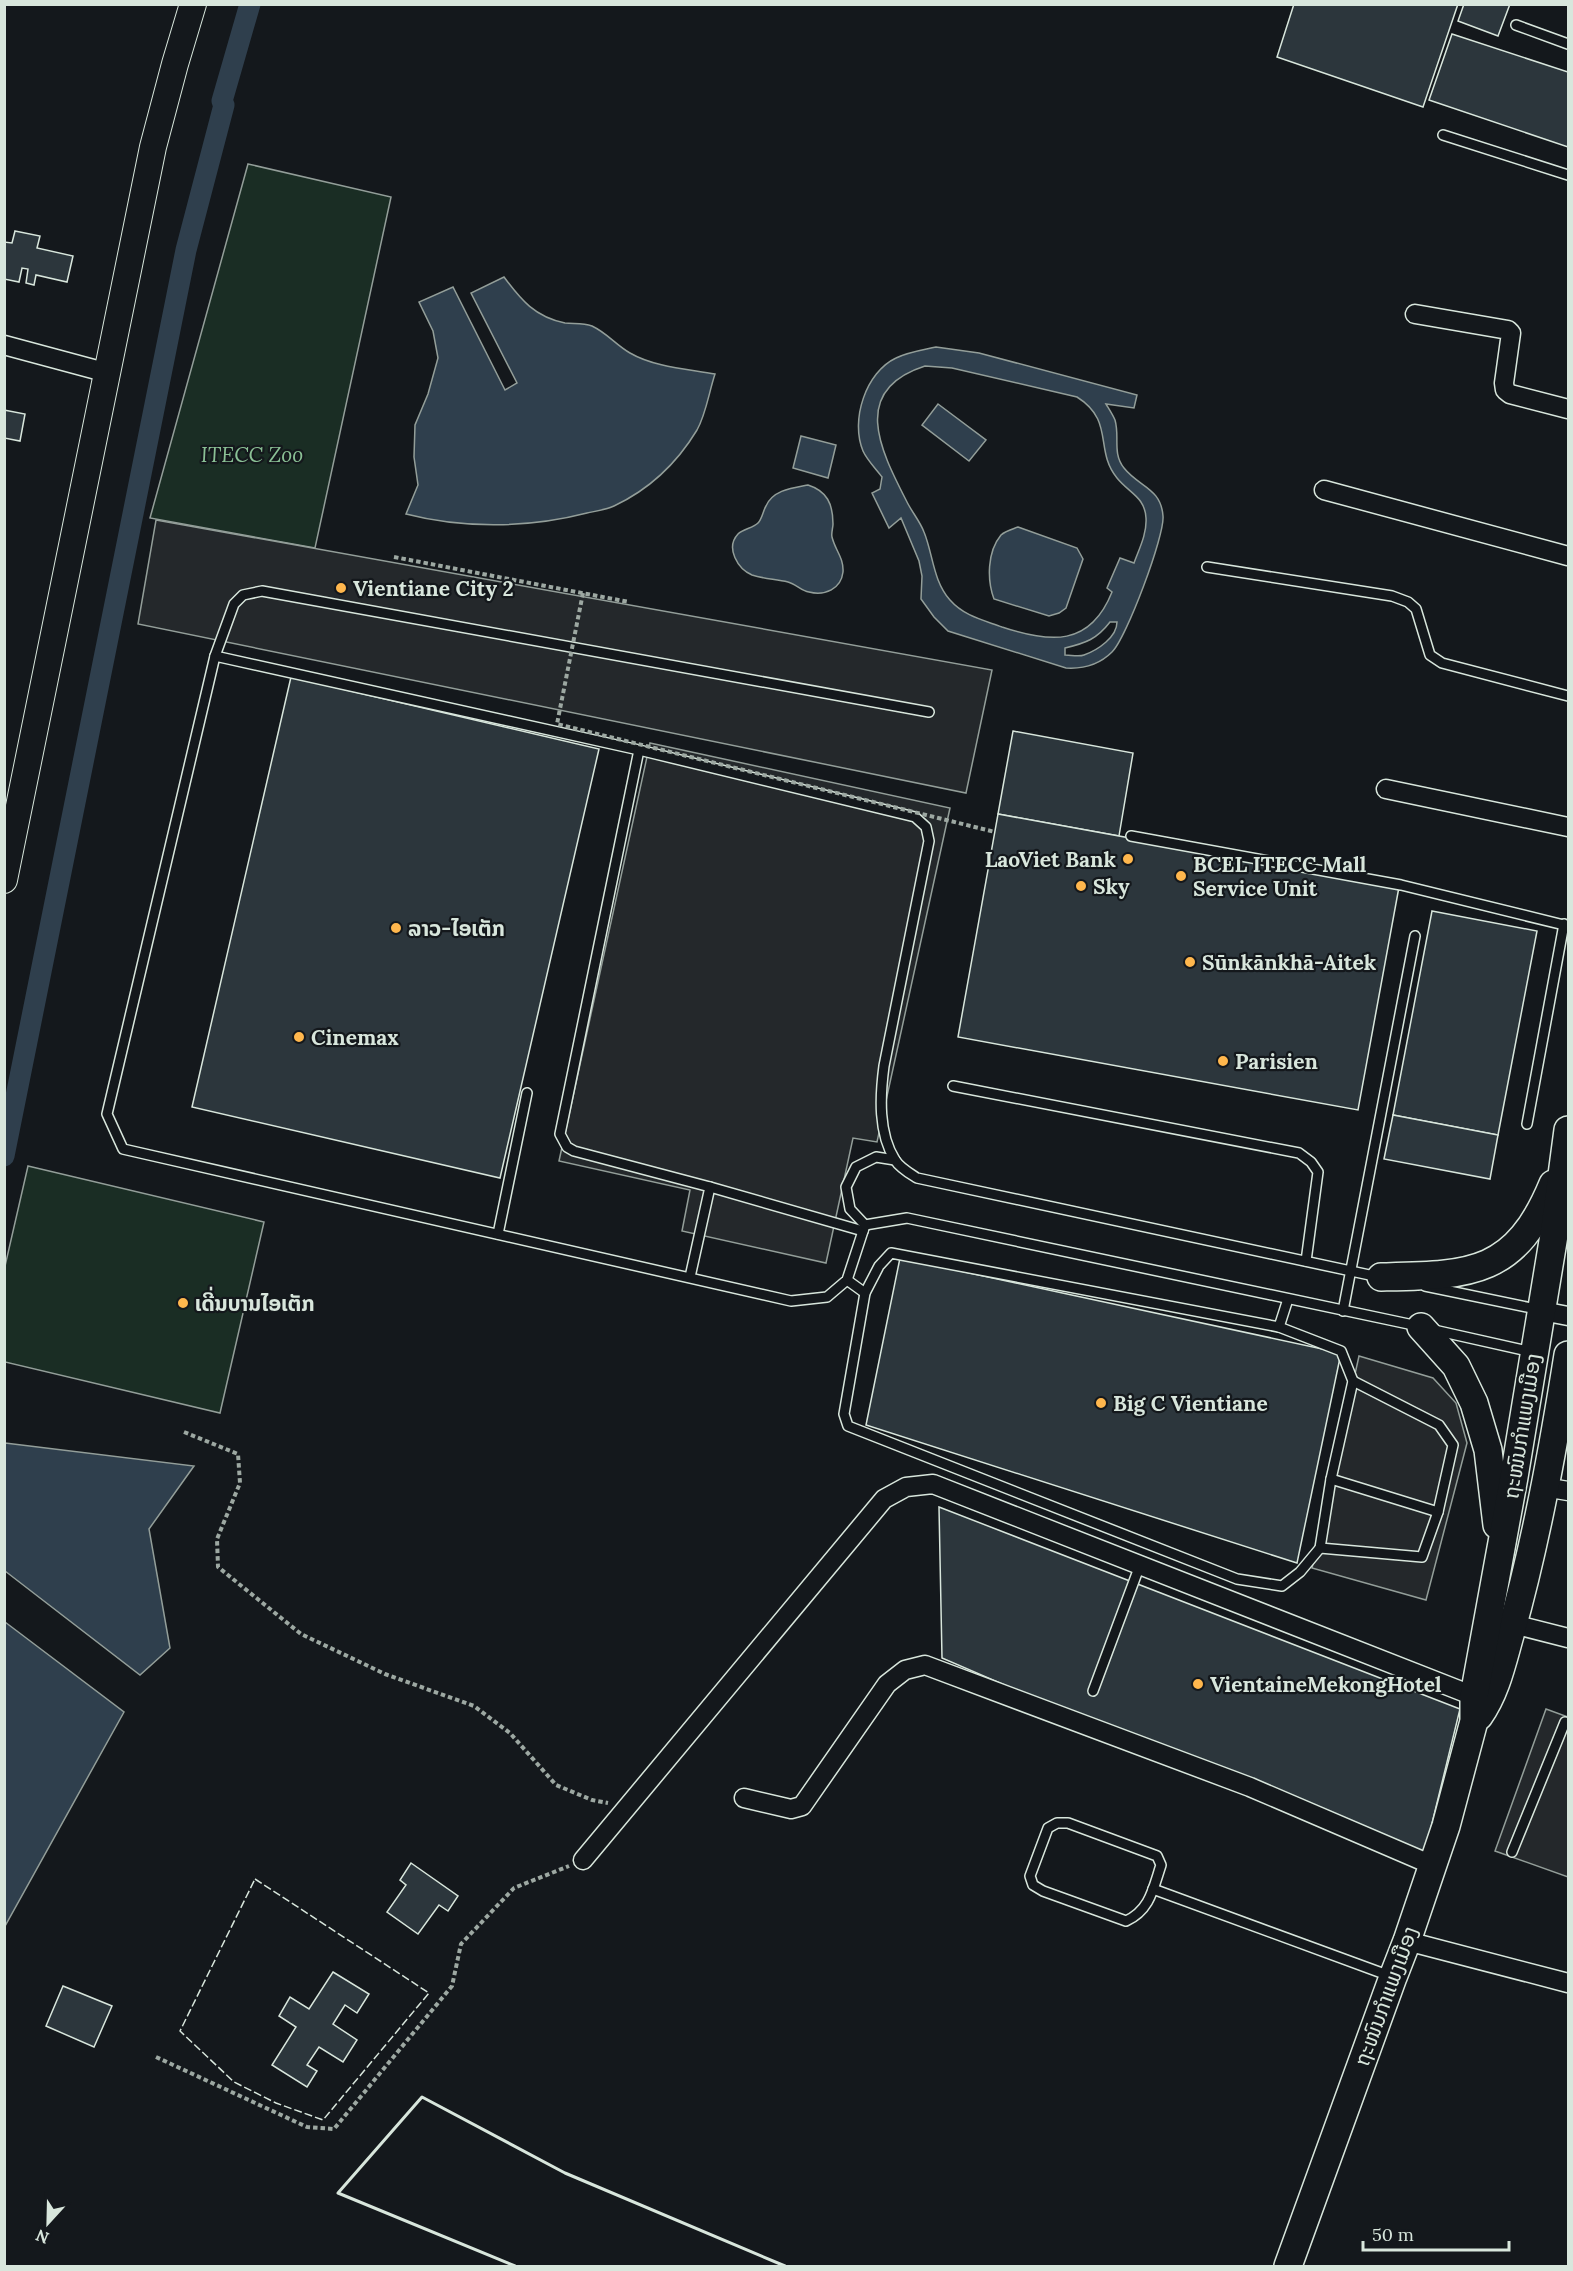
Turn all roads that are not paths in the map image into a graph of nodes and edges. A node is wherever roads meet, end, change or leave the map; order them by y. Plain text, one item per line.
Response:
1 (193, 4) edge
2 (1516, 25) dead end
3 (1569, 44) edge
4 (1443, 135) dead end
5 (1569, 175) edge
6 (1415, 314) dead end
7 (4, 345) edge
8 (108, 373) junction
9 (1569, 409) edge
10 (1324, 490) dead end
11 (1569, 556) edge
12 (1207, 567) dead end
13 (215, 656) junction
14 (1569, 696) edge
15 (929, 712) dead end
16 (639, 750) junction
17 (1386, 789) dead end
18 (1569, 827) edge
19 (1131, 836) dead end
20 (7, 854) edge
21 (4, 880) edge
22 (1566, 925) edge
23 (1414, 936) dead end
24 (953, 1086) dead end
25 (527, 1093) dead end
26 (1527, 1124) dead end
27 (1567, 1141) edge
28 (895, 1160) junction
29 (710, 1187) junction
30 (864, 1228) junction
31 (498, 1234) junction
32 (1306, 1261) junction
33 (1352, 1270) junction
34 (690, 1277) junction
35 (1380, 1277) junction
36 (847, 1280) junction
37 (865, 1293) junction
38 (1288, 1299) junction
39 (1343, 1311) junction
40 (1542, 1311) junction
41 (1569, 1316) edge
42 (1279, 1327) junction
43 (1421, 1327) junction
44 (1534, 1352) junction
45 (1568, 1358) edge
46 (1353, 1381) junction
47 (1331, 1479) junction
48 (1556, 1489) edge
49 (1438, 1512) junction
50 (1320, 1548) junction
51 (1500, 1555) junction
52 (1140, 1565) junction
53 (1237, 1579) junction
54 (1227, 1600) junction
55 (1513, 1624) junction
56 (1569, 1638) edge
57 (1093, 1691) dead end
58 (1479, 1706) junction
59 (1565, 1722) dead end
60 (744, 1798) dead end
61 (1512, 1852) dead end
62 (583, 1860) road end
63 (1432, 1865) junction
64 (1153, 1889) junction
65 (1407, 1941) junction
66 (1392, 1977) junction
67 (1569, 1983) edge
68 (1287, 2266) edge

1 - 8 street
2 - 3 lane
4 - 5 lane
6 - 9 street
7 - 8 street
8 - 20 street
10 - 11 street
12 - 14 lane
13 - 15 lane
13 - 16 lane
13 - 31 lane
16 - 28 lane
16 - 29 lane
17 - 18 street
19 - 22 lane
20 - 21 street
22 - 26 lane
23 - 33 lane
24 - 32 lane
25 - 31 lane
27 - 35 main road
27 - 40 main road, ຖະໜົນກຳແພງເມືອງ
28 - 30 lane
28 - 32 lane
29 - 30 lane
29 - 34 lane
30 - 36 lane
30 - 38 lane
31 - 34 lane
32 - 33 lane
33 - 35 lane
33 - 39 lane
34 - 36 lane
35 - 40 lane
36 - 37 lane
37 - 42 lane
37 - 53 lane
38 - 39 lane
38 - 42 lane
39 - 43 lane
40 - 41 street
40 - 44 main road, ຖະໜົນກຳແພງເມືອງ
42 - 46 lane
43 - 44 lane
43 - 51 main road
44 - 45 street
44 - 51 main road, ຖະໜົນກຳແພງເມືອງ
45 - 48 main road, ຖະໜົນກຳແພງເມືອງ
46 - 47 lane
46 - 49 lane
47 - 49 lane
47 - 50 lane
48 - 55 main road, ຖະໜົນກຳແພງເມືອງ
49 - 50 lane
50 - 53 lane
51 - 58 main road, ຖະໜົນກຳແພງເມືອງ
52 - 54 street
52 - 57 lane
52 - 62 street
53 - 54 lane
54 - 58 street
55 - 56 street
55 - 58 main road, ຖະໜົນກຳແພງເມືອງ
58 - 63 main road, ຖະໜົນກຳແພງເມືອງ
59 - 61 lane
60 - 63 street
63 - 65 main road, ຖະໜົນກຳແພງເມືອງ
64 - 64 lane
64 - 66 lane
65 - 66 main road, ຖະໜົນກຳແພງເມືອງ
65 - 67 street
66 - 68 main road, ຖະໜົນກຳແພງເມືອງ

